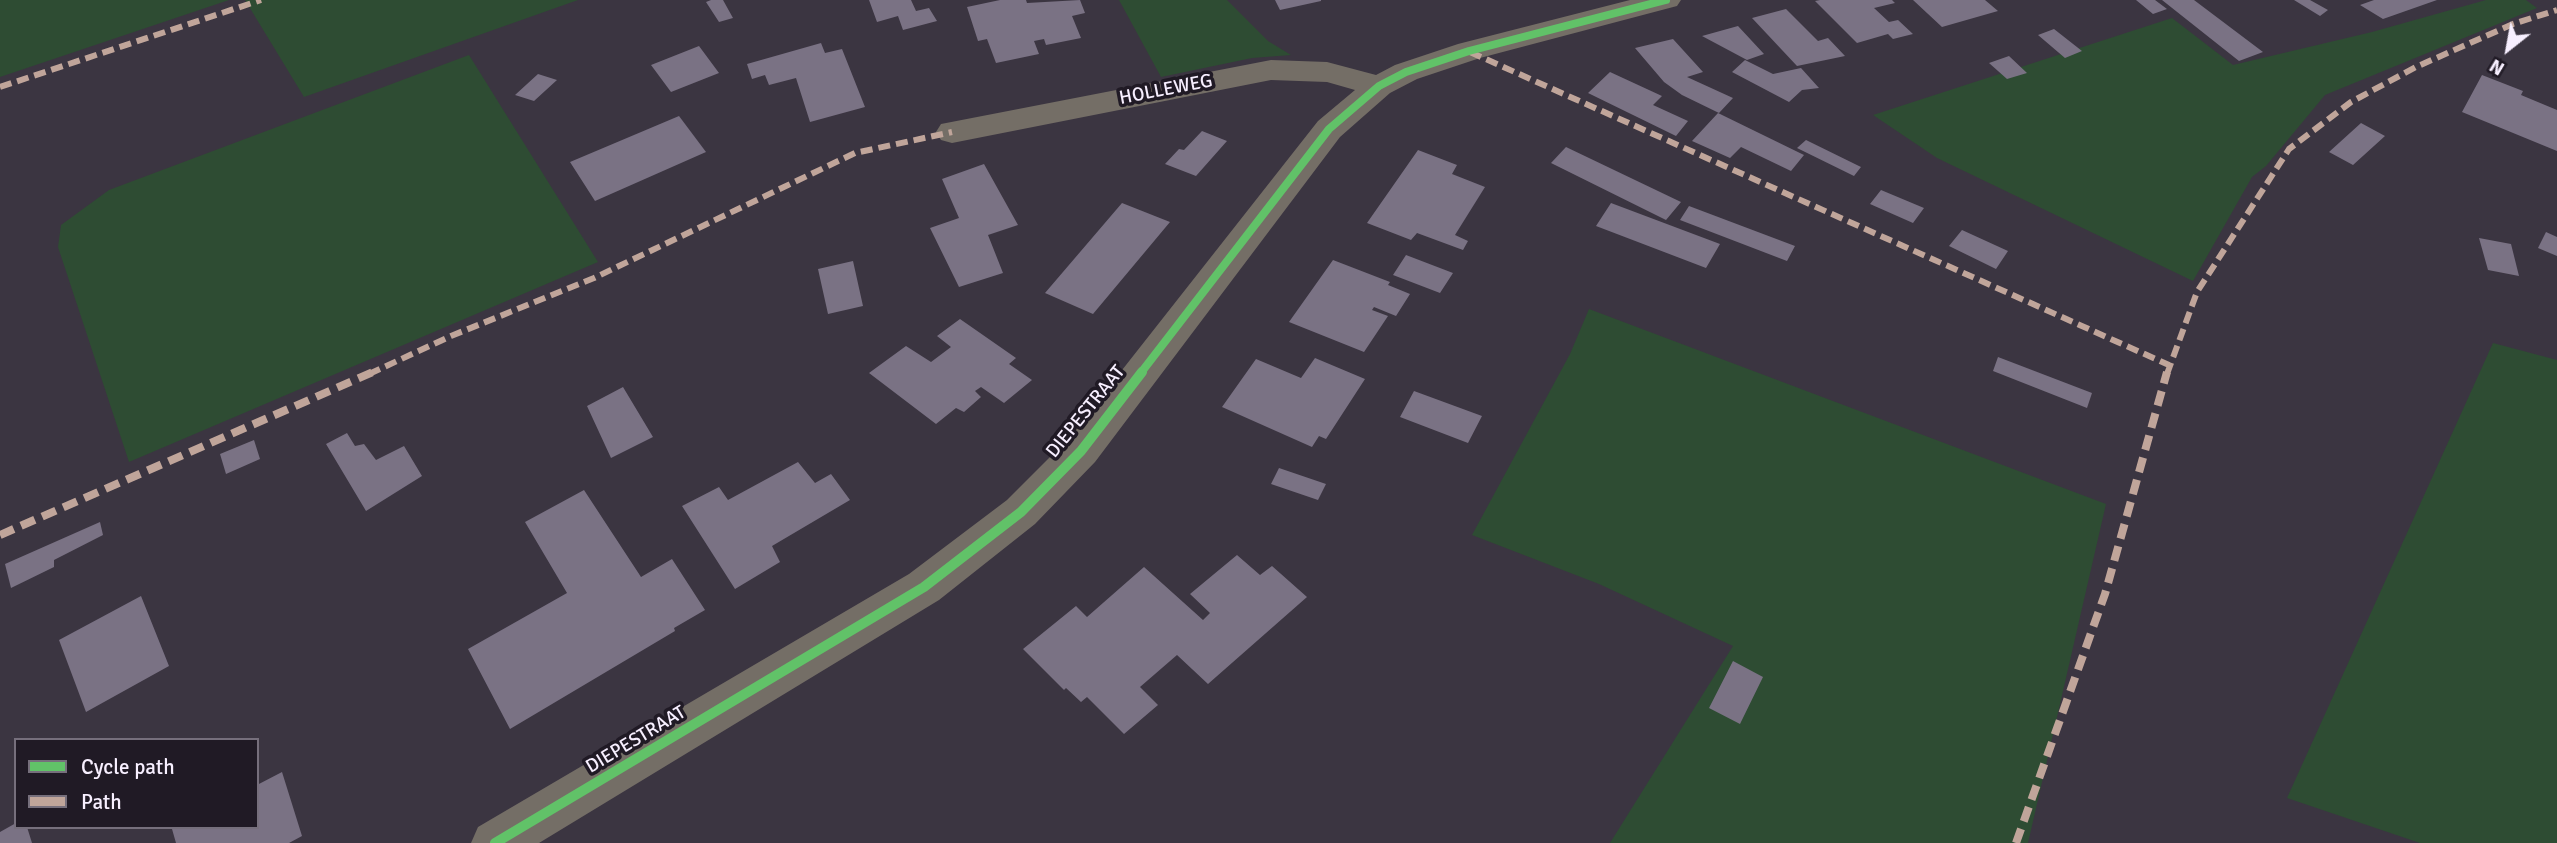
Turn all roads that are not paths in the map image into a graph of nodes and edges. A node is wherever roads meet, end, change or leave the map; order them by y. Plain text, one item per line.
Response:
1 (1666, 0) edge
2 (1379, 86) junction
3 (952, 132) dead end
4 (495, 843) edge

1 - 2 street, DIEPESTRAAT
2 - 3 street, HOLLEWEG
2 - 4 street, DIEPESTRAAT

